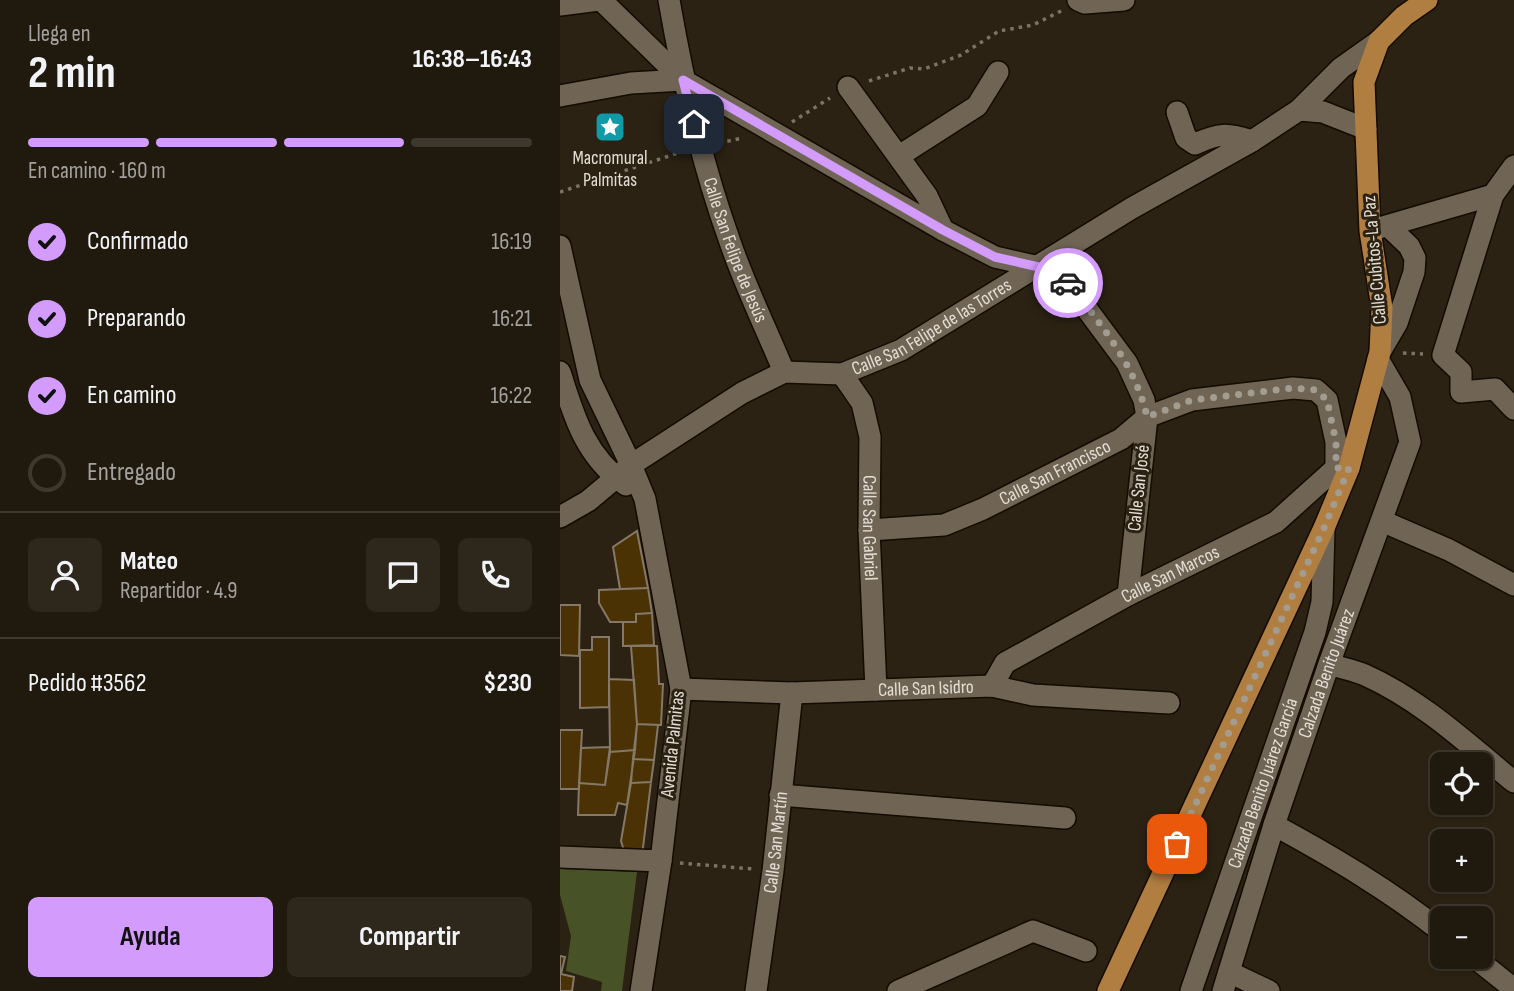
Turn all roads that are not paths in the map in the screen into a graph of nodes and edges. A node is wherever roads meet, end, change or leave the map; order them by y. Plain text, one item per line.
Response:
1 (600, 0) edge
2 (669, 0) edge
3 (1124, 0) edge
4 (1427, 0) edge
5 (1082, 2) edge
6 (560, 5) edge
7 (1379, 41) junction
8 (998, 72) dead end
9 (683, 80) junction
10 (848, 87) road end
11 (560, 96) edge
12 (1300, 110) junction
13 (1177, 112) dead end
14 (1366, 129) junction
15 (1252, 141) junction
16 (899, 156) junction
17 (1514, 166) edge
18 (1493, 195) junction
19 (1379, 228) junction
20 (943, 230) junction
21 (560, 246) edge
22 (1039, 267) junction
23 (1379, 355) junction
24 (560, 372) edge
25 (784, 372) junction
26 (842, 374) junction
27 (1514, 409) edge
28 (1147, 417) junction
29 (1343, 468) junction
30 (623, 472) junction
31 (560, 517) edge
32 (1382, 521) junction
33 (1324, 528) junction
34 (869, 530) junction
35 (1514, 585) edge
36 (1128, 595) junction
37 (1329, 664) junction
38 (992, 686) junction
39 (681, 690) junction
40 (876, 690) junction
41 (792, 693) junction
42 (1169, 703) dead end
43 (1514, 782) edge
44 (780, 795) junction
45 (1065, 818) dead end
46 (1274, 825) junction
47 (560, 858) edge
48 (661, 861) junction
49 (1430, 923) edge
50 (1086, 951) dead end
51 (1489, 969) edge
52 (1226, 981) edge
53 (1514, 989) edge
54 (641, 991) edge
55 (756, 991) edge
56 (898, 991) edge
57 (1108, 991) edge
58 (1191, 991) edge
59 (1269, 991) edge

1 - 6 street
1 - 9 street, Calle San José
2 - 9 street, Calle San Felipe de Jesús
3 - 5 street
4 - 7 main road, Calle Cubitos-La Paz
7 - 12 street, Calle San Felipe de las Torres
7 - 14 main road, Calle Cubitos-La Paz
8 - 16 street
9 - 11 street
9 - 20 street, Calle San José
9 - 25 street, Calle San Felipe de Jesús
10 - 16 street
12 - 14 street
12 - 15 street, Calle San Felipe de las Torres
13 - 15 street
14 - 19 main road, Calle Cubitos-La Paz
15 - 22 street, Calle San Felipe de las Torres
16 - 20 street
17 - 18 street
18 - 19 street
18 - 27 street
19 - 23 main road, Calle Cubitos-La Paz
19 - 23 street
20 - 22 street, Calle San José
21 - 30 street, Avenida Palmitas
22 - 26 street, Calle San Felipe de las Torres
22 - 28 street, Calle San José
23 - 29 main road, Calle Cubitos-La Paz
23 - 32 street, Calzada Benito Juárez
24 - 30 street, Avenida Palmitas
25 - 26 street, Calle San Felipe de las Torres
25 - 30 street, Calle San Felipe de las Torres
26 - 34 street, Calle San Gabriel
28 - 29 street, Calle San Francisco
28 - 34 street, Calle San Francisco
28 - 36 street, Calle San José
29 - 33 main road, Calle Cubitos-La Paz
29 - 36 street, Calle San Marcos
30 - 31 street, Calle San Felipe de las Torres
30 - 39 street, Avenida Palmitas
32 - 35 street
32 - 37 street, Calzada Benito Juárez
33 - 57 main road, Calle Cubitos-La Paz
33 - 58 street, Calzada Benito Juárez García
34 - 40 street, Calle San Gabriel
36 - 38 street, Calle San Marcos
37 - 43 street
37 - 46 street, Calzada Benito Juárez
38 - 40 street, Calle San Isidro
38 - 42 street, Calle San Isidro
39 - 41 street, Calle San Isidro
39 - 48 street, Avenida Palmitas
40 - 41 street, Calle San Isidro
41 - 44 street, Calle San Martín
44 - 45 street
44 - 55 street, Calle San Martín
46 - 49 street
46 - 52 street, Calzada Benito Juárez
47 - 48 street
48 - 54 street, Avenida Palmitas
50 - 56 street
51 - 53 street
52 - 59 street

